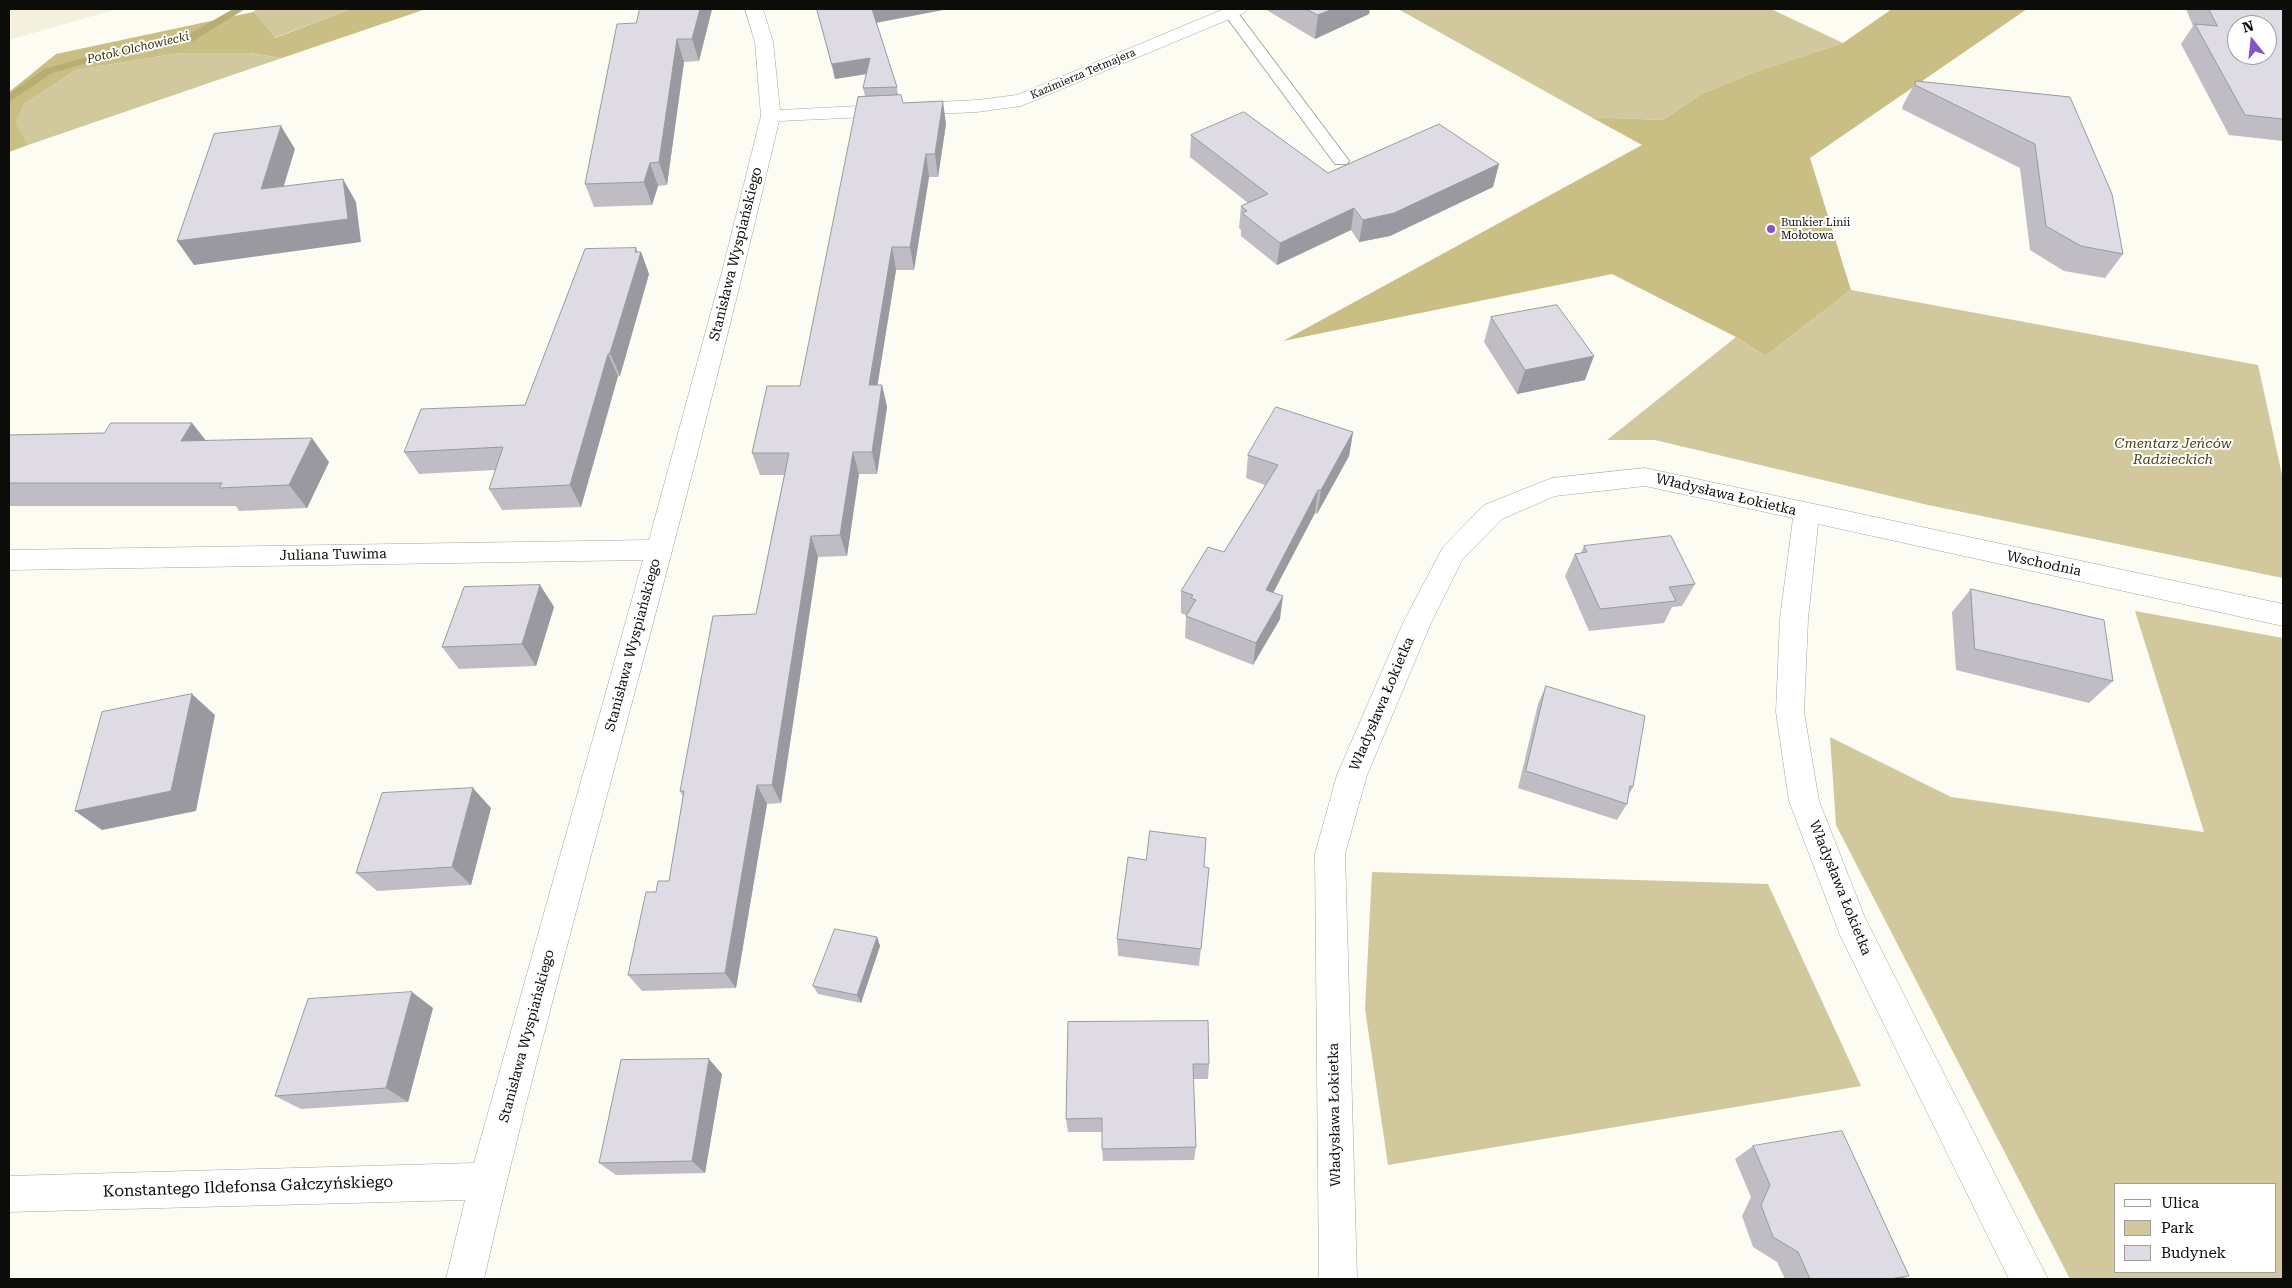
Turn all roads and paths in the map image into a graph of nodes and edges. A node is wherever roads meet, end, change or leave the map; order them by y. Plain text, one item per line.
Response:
1 (754, 9) edge
2 (1234, 10) edge
3 (771, 116) junction
4 (1341, 161) dead end
5 (1806, 513) junction
6 (658, 550) junction
7 (9, 560) edge
8 (2283, 615) edge
9 (487, 1180) junction
10 (9, 1194) edge
11 (465, 1279) edge
12 (1338, 1279) edge
13 (2029, 1279) edge

1 - 3 street, Stanisława Wyspiańskiego
2 - 3 street, Kazimierza Tetmajera
2 - 4 lane
3 - 6 street, Stanisława Wyspiańskiego
5 - 8 street, Wschodnia
5 - 12 street, Władysława Łokietka
5 - 13 street, Władysława Łokietka
6 - 7 street, Juliana Tuwima
6 - 9 street, Stanisława Wyspiańskiego
9 - 10 street, Konstantego Ildefonsa Gałczyńskiego
9 - 11 street, Stanisława Wyspiańskiego

